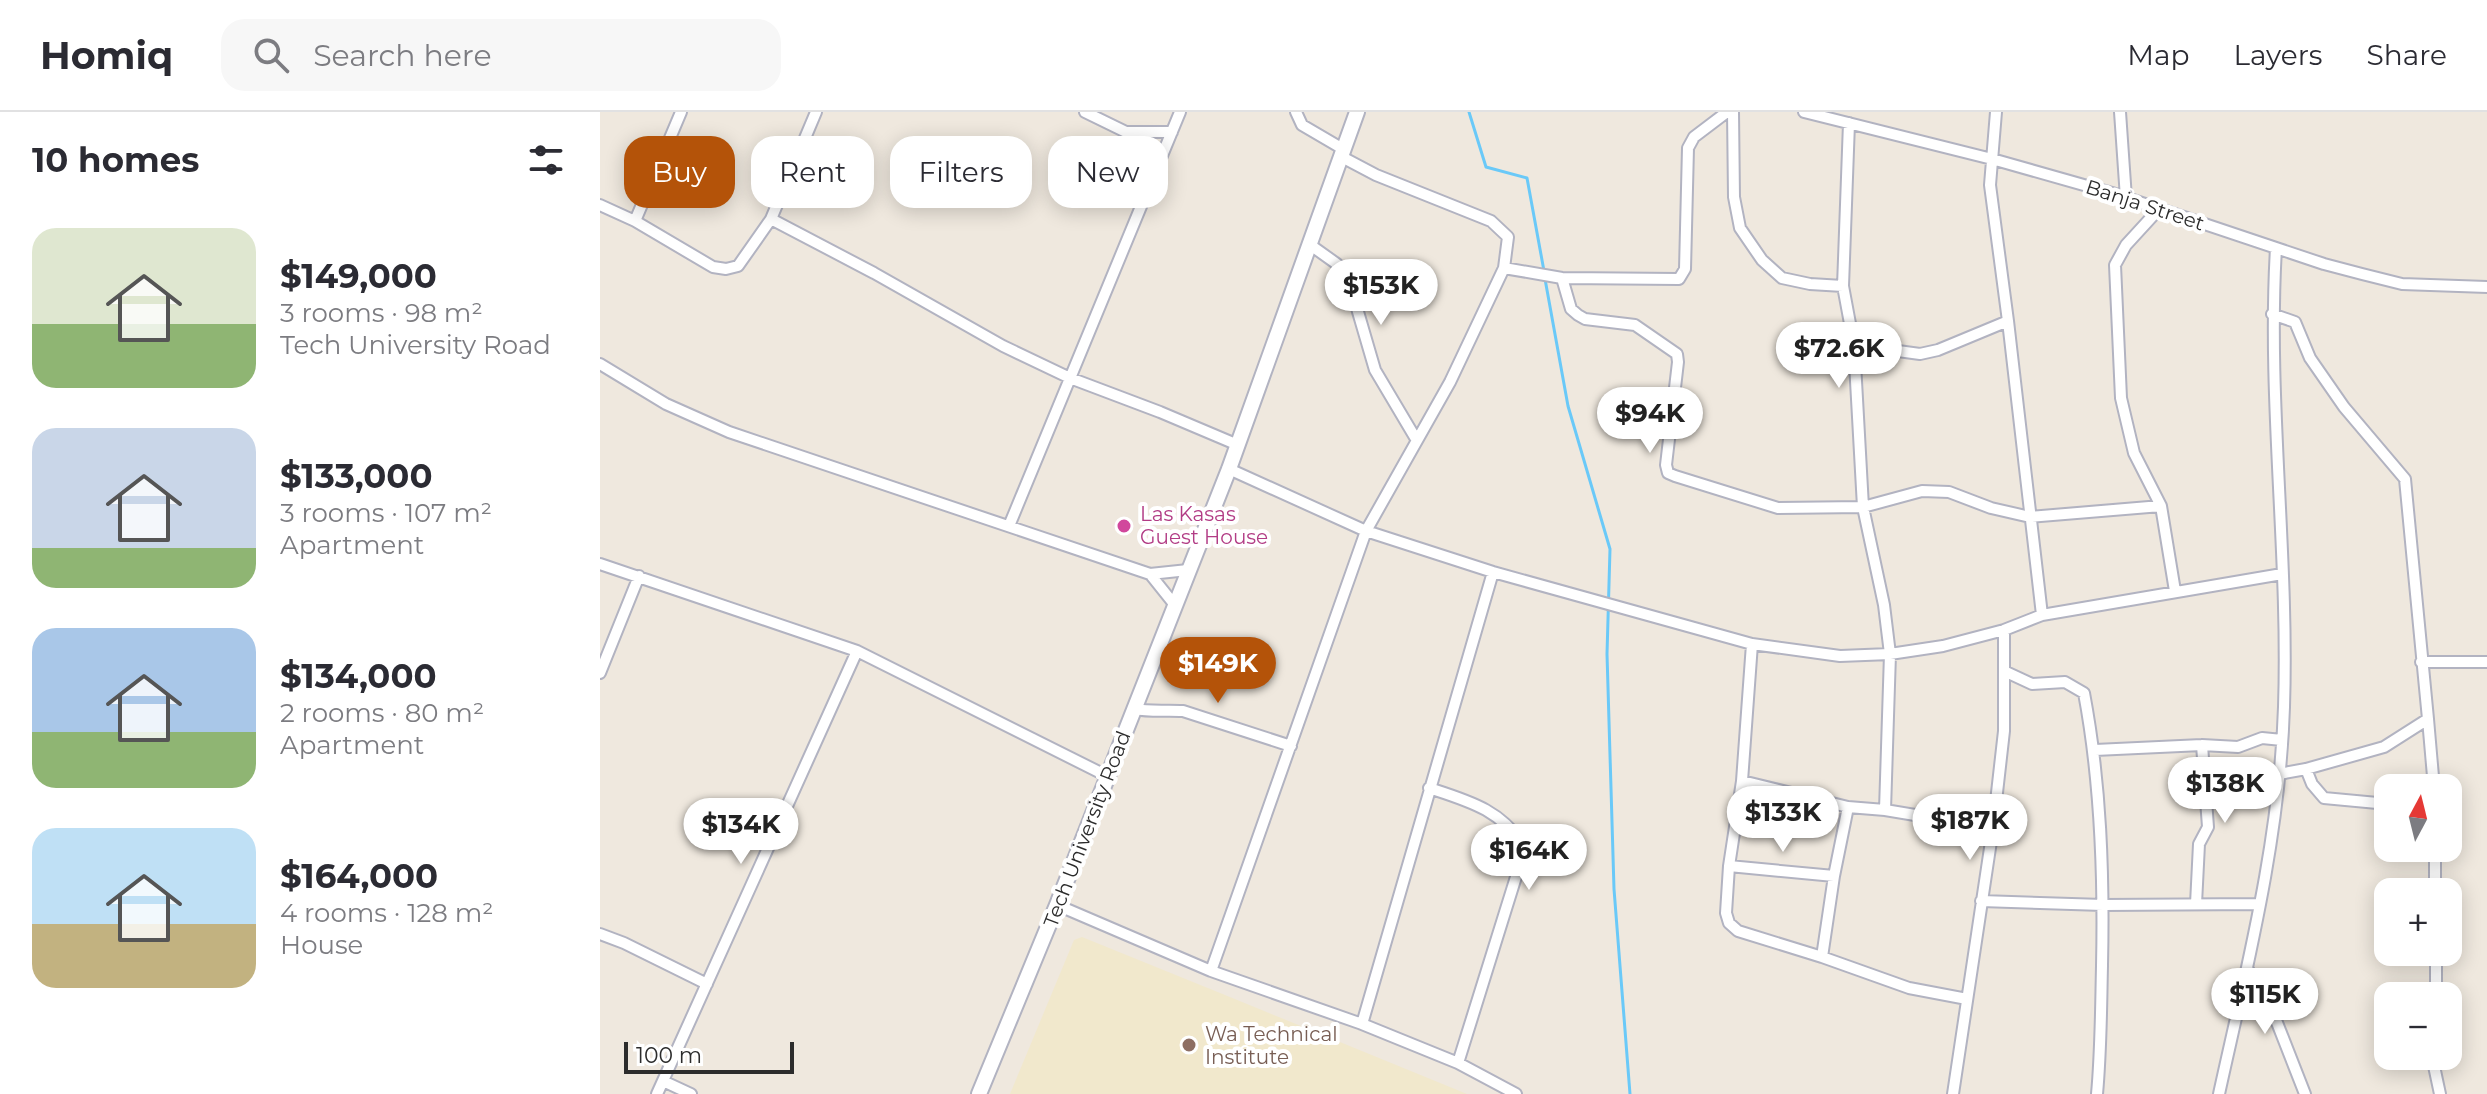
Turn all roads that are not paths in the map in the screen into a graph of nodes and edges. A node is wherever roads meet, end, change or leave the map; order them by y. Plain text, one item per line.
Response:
1 (681, 112) edge
2 (816, 112) edge
3 (1085, 112) edge
4 (1180, 112) edge
5 (1296, 112) edge
6 (1357, 112) edge
7 (1730, 112) edge
8 (1804, 112) edge
9 (1996, 112) edge
10 (2120, 112) edge
11 (1849, 123) junction
12 (1172, 132) junction
13 (1341, 152) junction
14 (1992, 159) junction
15 (2126, 198) junction
16 (600, 205) edge
17 (2159, 209) junction
18 (771, 219) junction
19 (635, 221) junction
20 (1309, 244) junction
21 (2276, 248) junction
22 (1504, 268) junction
23 (1562, 278) junction
24 (1843, 286) junction
25 (2487, 287) edge
26 (2272, 314) junction
27 (2008, 321) junction
28 (1854, 345) junction
29 (600, 364) edge
30 (1070, 378) junction
31 (1416, 439) junction
32 (1238, 445) junction
33 (1229, 469) junction
34 (2161, 506) junction
35 (1863, 507) junction
36 (2030, 517) junction
37 (1009, 526) junction
38 (1366, 531) junction
39 (600, 564) edge
40 (1188, 570) junction
41 (1493, 572) junction
42 (1150, 574) junction
43 (2282, 574) junction
44 (639, 576) junction
45 (2175, 591) junction
46 (1174, 604) junction
47 (2042, 615) junction
48 (2004, 630) junction
49 (1752, 644) junction
50 (857, 651) junction
51 (1890, 654) junction
52 (2421, 662) junction
53 (2487, 662) edge
54 (2004, 671) junction
55 (600, 673) edge
56 (1134, 709) junction
57 (2428, 719) junction
58 (2282, 740) junction
59 (2202, 745) junction
60 (1291, 746) junction
61 (2095, 750) junction
62 (2306, 769) junction
63 (2279, 774) junction
64 (2433, 774) edge
65 (1107, 776) junction
66 (1742, 781) junction
67 (1429, 788) junction
68 (2374, 803) edge
69 (1848, 807) junction
70 (1885, 810) junction
71 (1993, 828) junction
72 (1729, 866) junction
73 (1834, 876) junction
74 (1981, 901) junction
75 (2196, 904) junction
76 (2260, 904) junction
77 (1057, 905) junction
78 (2103, 905) junction
79 (600, 934) edge
80 (1822, 957) junction
81 (2247, 968) junction
82 (1211, 971) junction
83 (707, 984) junction
84 (1967, 999) junction
85 (1362, 1024) junction
86 (1458, 1063) junction
87 (2435, 1070) edge
88 (663, 1081) junction
89 (657, 1094) edge
90 (691, 1094) edge
91 (979, 1094) edge
92 (1516, 1094) edge
93 (1953, 1094) edge
94 (2097, 1094) edge
95 (2219, 1094) edge
96 (2305, 1094) edge
97 (2440, 1094) edge

1 - 19 street
2 - 18 street
3 - 12 street
4 - 12 street
5 - 13 street
6 - 13 street, Tech University Road
7 - 23 street
7 - 24 street
8 - 11 street, Banja Street
9 - 14 street
10 - 15 street
11 - 14 street, Banja Street
11 - 24 street
12 - 30 street
13 - 20 street, Tech University Road
13 - 22 street
14 - 15 street, Banja Street
14 - 27 street
15 - 17 street, Banja Street
16 - 19 street
17 - 21 street, Banja Street
17 - 34 street
18 - 19 street
18 - 30 street
20 - 31 street
20 - 32 street, Tech University Road
21 - 25 street, Banja Street
21 - 26 street
22 - 23 street
22 - 31 street
23 - 35 street
24 - 28 street
26 - 43 street
26 - 52 street
27 - 28 street
27 - 36 street
28 - 35 street
29 - 37 street
30 - 32 street
30 - 37 street
31 - 38 street
32 - 33 street, Tech University Road
33 - 38 street
33 - 40 street, Tech University Road
34 - 36 street
34 - 45 street
35 - 36 street
35 - 51 street
36 - 47 street
37 - 42 street
38 - 41 street
38 - 60 street
39 - 44 street
40 - 42 street
40 - 46 street, Tech University Road
41 - 49 street
41 - 67 street
42 - 46 street
43 - 45 street
43 - 58 street
44 - 50 street
44 - 55 street
45 - 47 street
46 - 56 street, Tech University Road
47 - 48 street
48 - 51 street
48 - 54 street
49 - 51 street
49 - 66 street
50 - 65 street
50 - 83 street
51 - 70 street
52 - 53 street
52 - 57 street
54 - 61 street
54 - 71 street
56 - 60 street
56 - 65 street, Tech University Road
57 - 62 street
57 - 64 street
58 - 59 street
58 - 63 street
59 - 61 street
59 - 75 street
60 - 82 street
61 - 78 street
62 - 63 street
62 - 68 street
63 - 76 street
65 - 77 street, Tech University Road
66 - 69 street
66 - 72 street
67 - 85 street
67 - 86 street
69 - 70 street
69 - 73 street
70 - 71 street
71 - 74 street
72 - 73 street
72 - 80 street
73 - 80 street
74 - 78 street
74 - 84 street
75 - 76 street
75 - 78 street
76 - 81 street
77 - 82 street
77 - 91 street, Tech University Road
78 - 94 street
79 - 83 street
80 - 84 street
81 - 95 street
81 - 96 street
82 - 85 street
83 - 88 street
84 - 93 street
85 - 86 street
86 - 92 street
87 - 97 street
88 - 89 street
88 - 90 street

